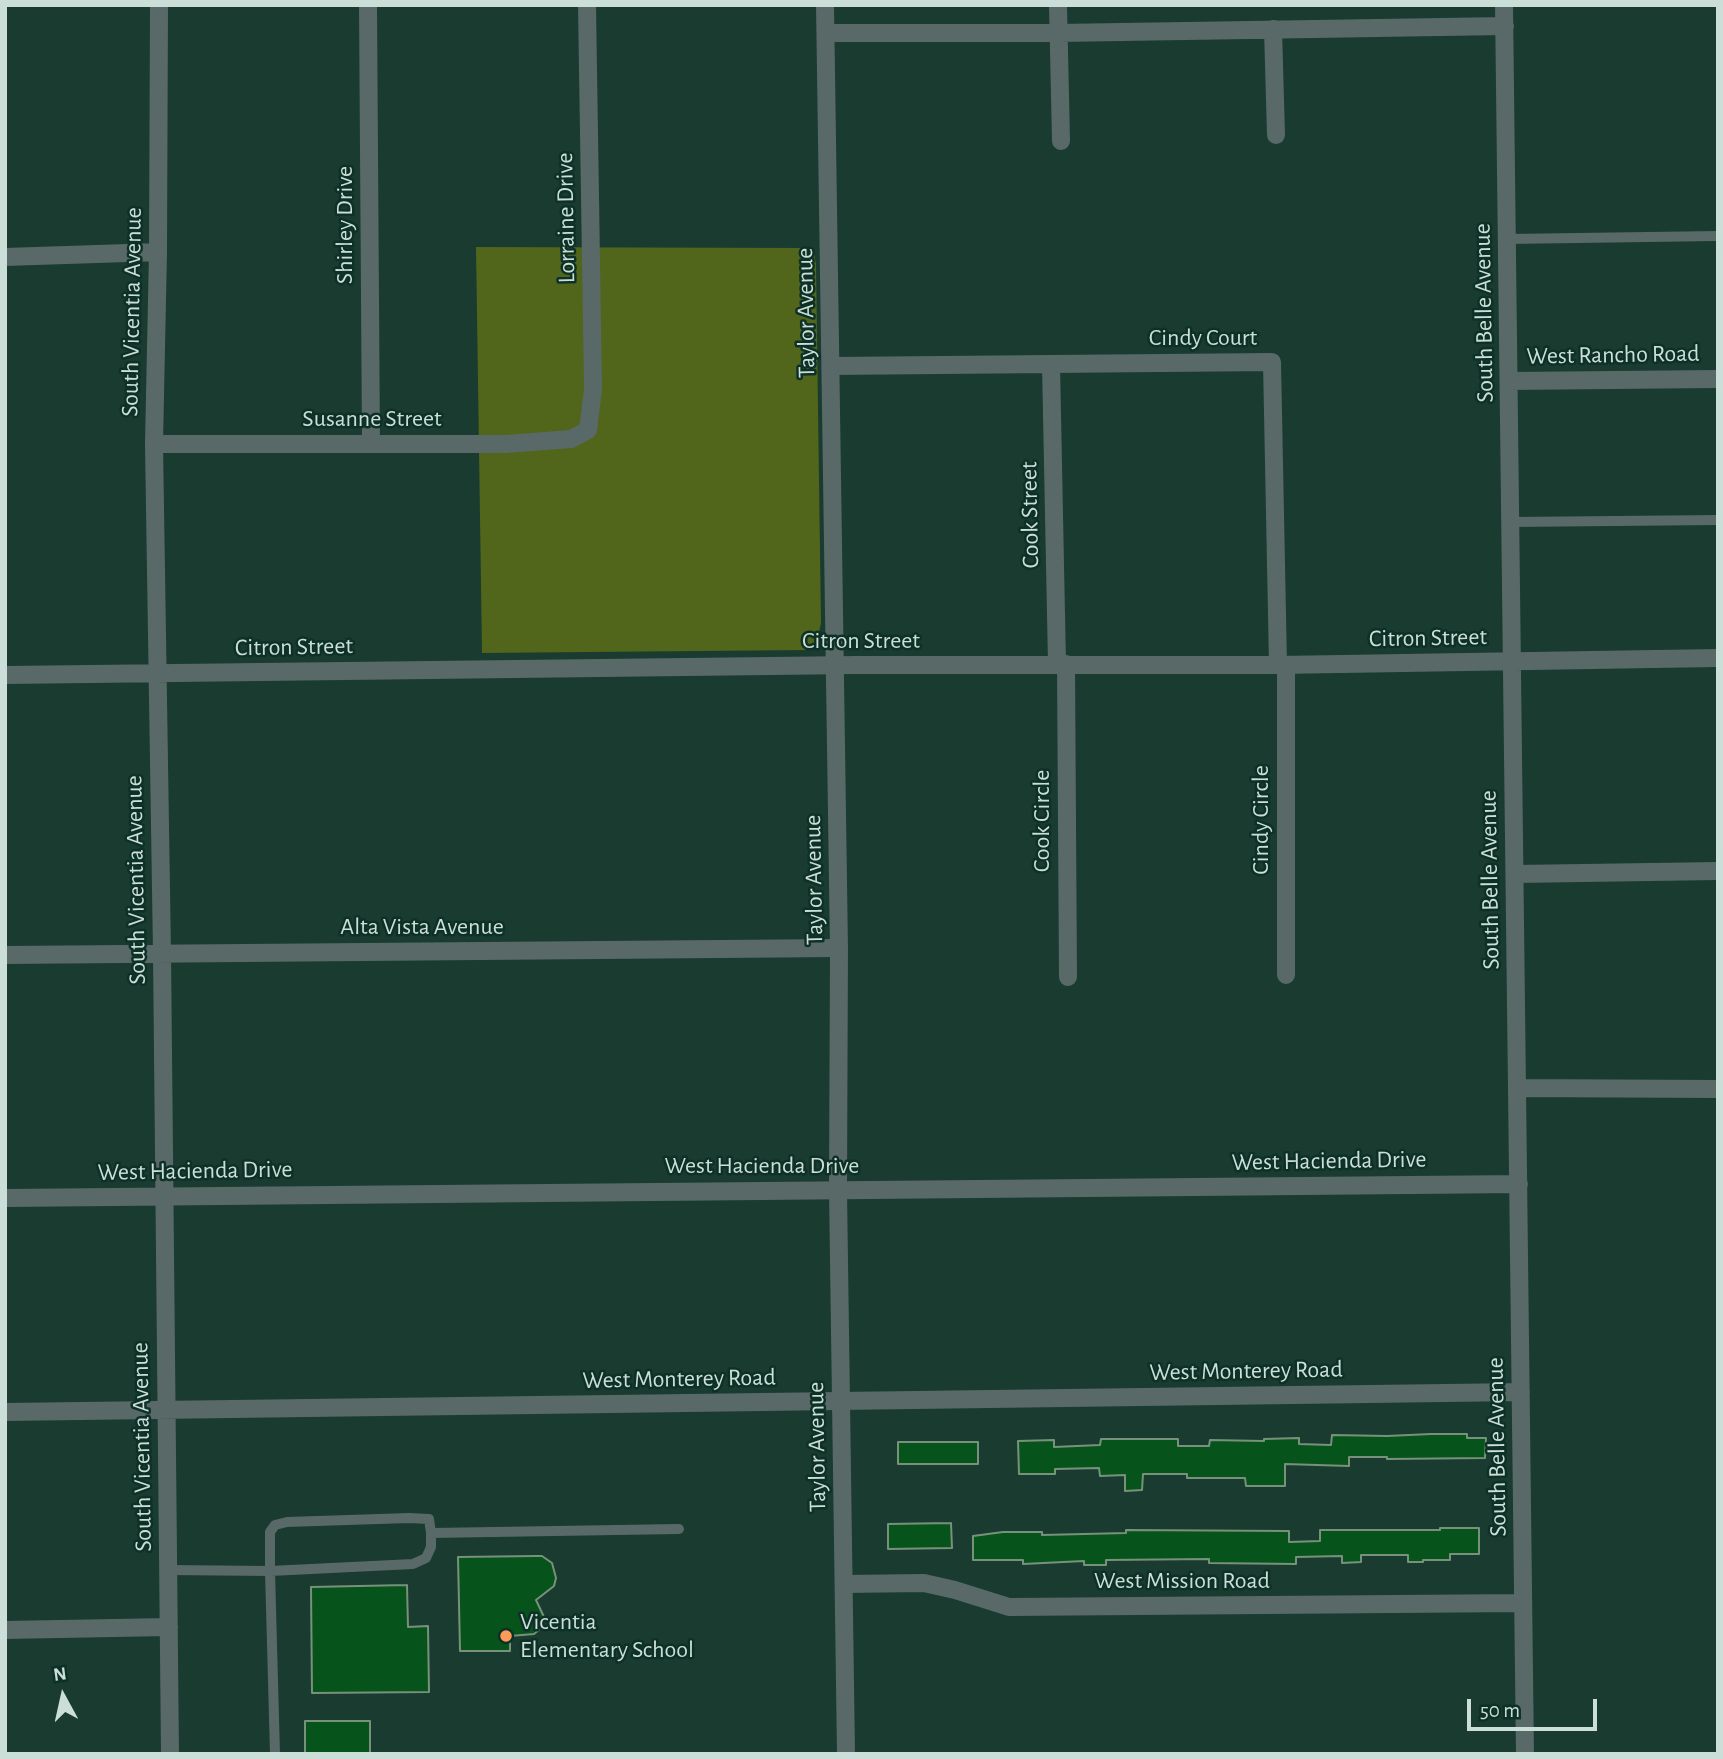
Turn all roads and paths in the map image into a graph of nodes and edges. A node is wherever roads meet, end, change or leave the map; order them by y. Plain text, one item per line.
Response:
1 (159, 5) edge
2 (368, 5) edge
3 (587, 5) edge
4 (825, 5) edge
5 (1058, 5) edge
6 (1504, 5) edge
7 (1505, 26) junction
8 (1273, 29) junction
9 (826, 33) junction
10 (1058, 33) junction
11 (1276, 135) dead end
12 (1061, 141) dead end
13 (1718, 236) edge
14 (1507, 239) junction
15 (158, 252) junction
16 (5, 257) edge
17 (1051, 364) junction
18 (831, 366) junction
19 (1718, 379) edge
20 (1509, 381) junction
21 (588, 430) joint
22 (371, 443) junction
23 (154, 444) junction
24 (1718, 520) edge
25 (1511, 523) junction
26 (1718, 658) edge
27 (1512, 661) junction
28 (1062, 664) junction
29 (836, 665) junction
30 (1282, 665) junction
31 (156, 673) junction
32 (5, 675) edge
33 (1718, 871) edge
34 (1515, 874) junction
35 (839, 948) junction
36 (162, 953) junction
37 (5, 955) edge
38 (1286, 975) dead end
39 (1068, 977) dead end
40 (1517, 1088) junction
41 (1718, 1089) edge
42 (1519, 1184) junction
43 (838, 1190) junction
44 (165, 1196) junction
45 (5, 1198) edge
46 (1521, 1392) junction
47 (841, 1401) junction
48 (165, 1411) junction
49 (5, 1412) edge
50 (679, 1529) dead end
51 (431, 1533) junction
52 (168, 1570) junction
53 (270, 1571) junction
54 (844, 1584) junction
55 (1523, 1603) junction
56 (169, 1627) junction
57 (5, 1630) edge
58 (170, 1754) edge
59 (275, 1754) edge
60 (846, 1754) edge
61 (1525, 1754) edge

1 - 15 street, South Vicentia Avenue
2 - 22 street, Shirley Drive
3 - 21 street, Lorraine Drive
4 - 9 street, Taylor Avenue
5 - 10 street
6 - 7 street, South Belle Avenue
7 - 8 street
7 - 14 street, South Belle Avenue
8 - 10 street
8 - 11 street
9 - 10 street
9 - 18 street, Taylor Avenue
10 - 12 street
13 - 14 lane
14 - 20 street, South Belle Avenue
15 - 16 street
15 - 23 street, South Vicentia Avenue
17 - 18 street, Cindy Court
17 - 28 street, Cook Street
17 - 30 street, Cindy Court
18 - 29 street, Taylor Avenue
19 - 20 street, West Rancho Road
20 - 25 street, South Belle Avenue
21 - 22 street, Susanne Street
22 - 23 street, Susanne Street
23 - 31 street, South Vicentia Avenue
24 - 25 lane
25 - 27 street, South Belle Avenue
26 - 27 street, Citron Street
27 - 30 street, Citron Street
27 - 34 street, South Belle Avenue
28 - 29 street, Citron Street
28 - 30 street, Citron Street
28 - 39 street, Cook Circle
29 - 31 street, Citron Street
29 - 35 street, Taylor Avenue
30 - 38 street, Cindy Circle
31 - 32 street, Citron Street
31 - 36 street, South Vicentia Avenue
33 - 34 street
34 - 40 street, South Belle Avenue
35 - 36 street, Alta Vista Avenue
35 - 43 street, Taylor Avenue
36 - 37 street, Alta Vista Avenue
36 - 44 street, South Vicentia Avenue
40 - 41 street
40 - 42 street, South Belle Avenue
42 - 43 street, West Hacienda Drive
42 - 46 street, South Belle Avenue
43 - 44 street, West Hacienda Drive
43 - 47 street, Taylor Avenue
44 - 45 street, West Hacienda Drive
44 - 48 street, South Vicentia Avenue
46 - 47 street, West Monterey Road
46 - 55 street, South Belle Avenue
47 - 48 street, West Monterey Road
47 - 54 street, Taylor Avenue
48 - 49 street, West Monterey Road
48 - 52 street, South Vicentia Avenue
50 - 51 lane
51 - 53 lane
51 - 53 lane
52 - 53 lane
52 - 56 street, South Vicentia Avenue
53 - 59 lane
54 - 55 street, West Mission Road
54 - 60 street, Taylor Avenue
55 - 61 street, South Belle Avenue
56 - 57 street
56 - 58 street, South Vicentia Avenue

